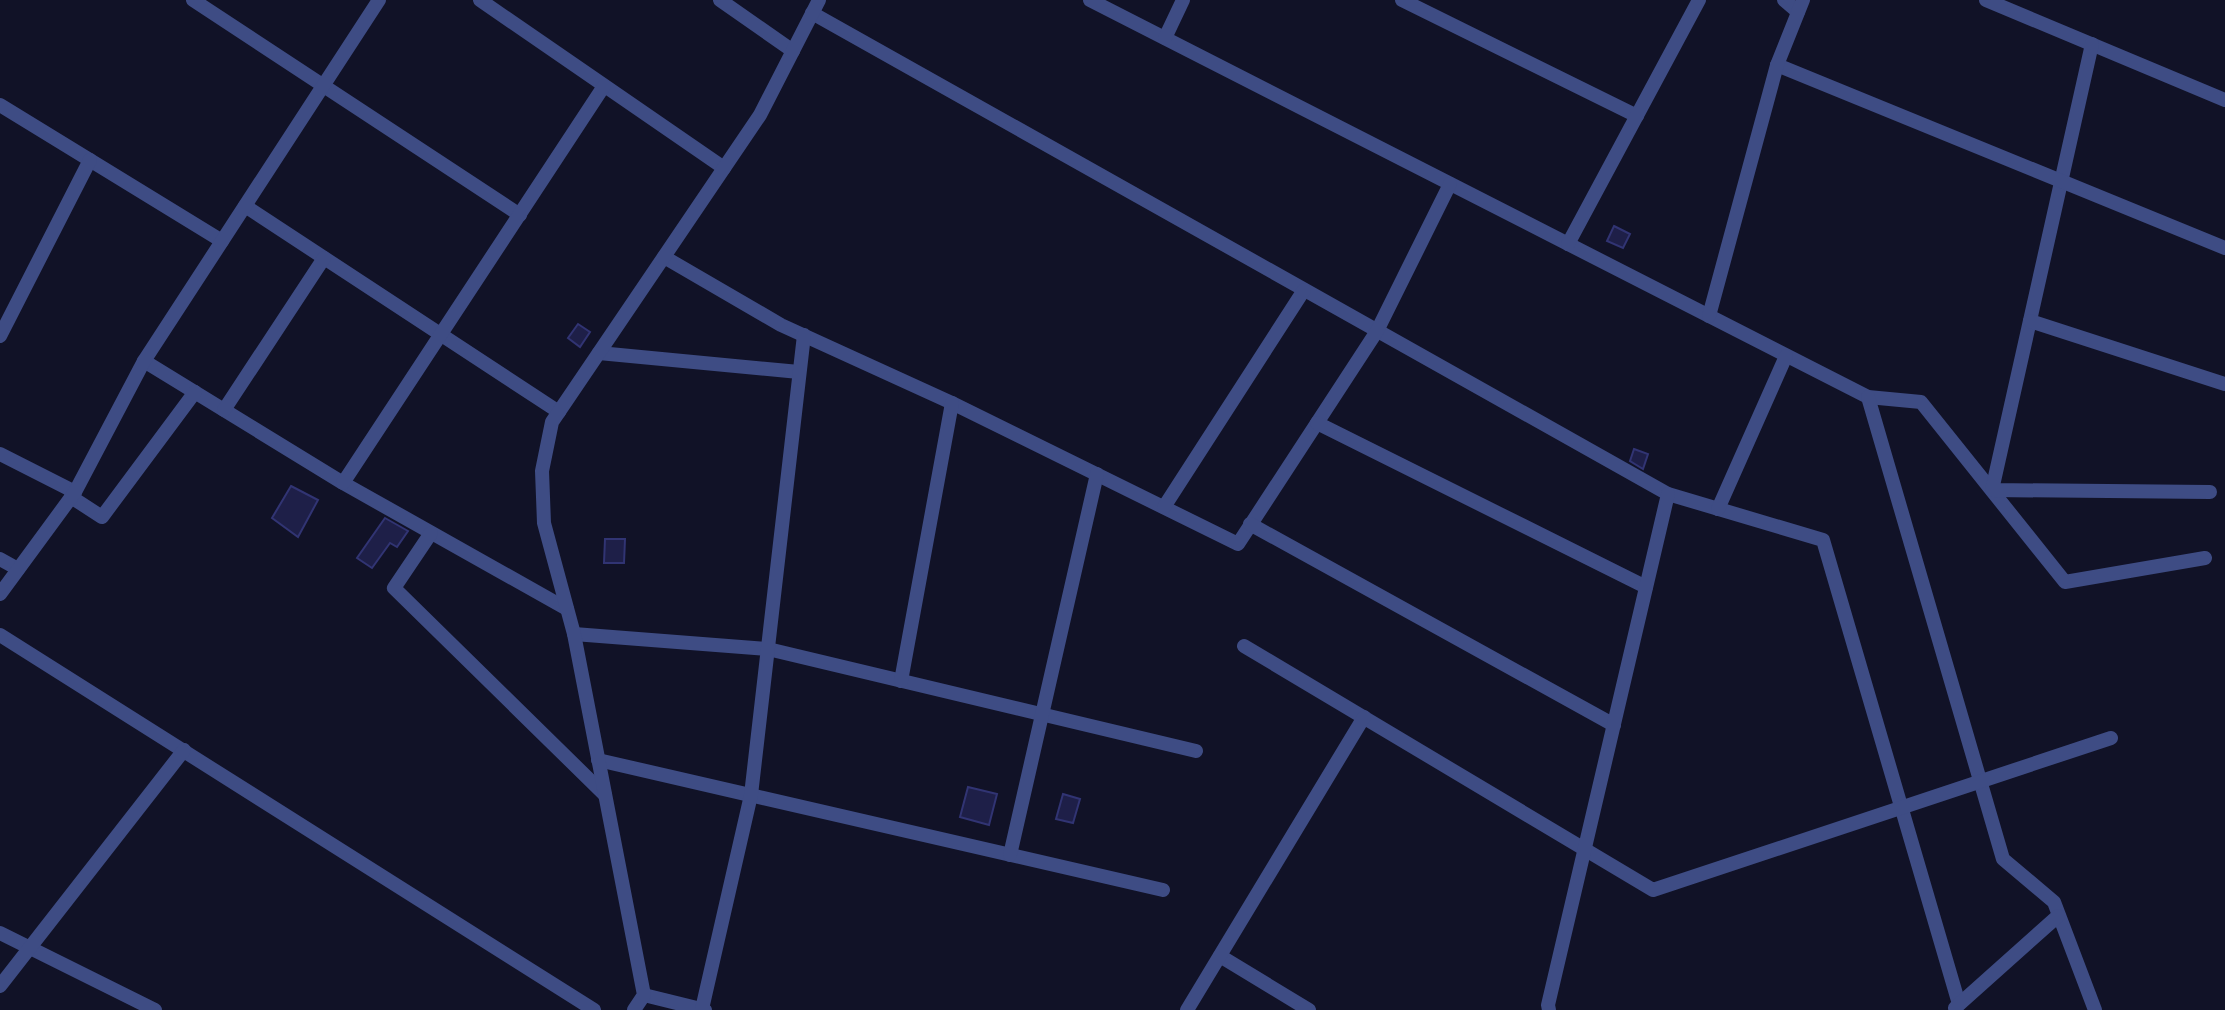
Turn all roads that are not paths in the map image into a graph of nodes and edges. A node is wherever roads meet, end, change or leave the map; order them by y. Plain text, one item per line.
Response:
1 (192, 0) edge
2 (379, 0) edge
3 (480, 0) edge
4 (720, 0) edge
5 (1090, 0) edge
6 (1183, 0) edge
7 (1402, 0) edge
8 (1699, 0) edge
9 (1784, 0) edge
10 (1986, 0) edge
11 (1800, 6) edge
12 (815, 7) edge
13 (1165, 38) junction
14 (2092, 44) junction
15 (793, 51) junction
16 (1777, 65) junction
17 (323, 86) junction
18 (604, 86) junction
19 (2225, 100) edge
20 (0, 105) edge
21 (1637, 116) junction
22 (90, 160) junction
23 (724, 168) junction
24 (2061, 181) junction
25 (1450, 184) junction
26 (245, 206) junction
27 (520, 215) junction
28 (222, 241) junction
29 (1568, 244) junction
30 (2225, 248) edge
31 (664, 257) junction
32 (324, 258) junction
33 (1304, 290) junction
34 (1709, 316) junction
35 (2030, 321) junction
36 (1377, 331) junction
37 (441, 335) junction
38 (804, 335) junction
39 (0, 336) edge
40 (599, 353) junction
41 (1786, 356) junction
42 (144, 361) junction
43 (799, 372) junction
44 (2225, 384) edge
45 (195, 392) junction
46 (1868, 397) junction
47 (952, 403) junction
48 (224, 410) junction
49 (559, 412) junction
50 (1317, 423) junction
51 (0, 454) edge
52 (1097, 474) junction
53 (343, 483) junction
54 (1992, 490) junction
55 (2210, 492) dead end
56 (1668, 494) junction
57 (73, 495) junction
58 (1164, 508) junction
59 (1718, 509) junction
60 (1250, 524) junction
61 (431, 533) junction
62 (2205, 558) dead end
63 (0, 559) edge
64 (18, 569) junction
65 (1646, 587) junction
66 (0, 594) edge
67 (567, 609) junction
68 (574, 634) junction
69 (0, 635) edge
70 (1244, 646) dead end
71 (768, 649) junction
72 (901, 681) junction
73 (1042, 714) junction
74 (1364, 718) junction
75 (1614, 725) junction
76 (2111, 738) dead end
77 (184, 750) junction
78 (1196, 751) dead end
79 (598, 760) junction
80 (1980, 781) junction
81 (751, 795) junction
82 (605, 796) junction
83 (1901, 806) junction
84 (1585, 849) junction
85 (1010, 855) junction
86 (1163, 890) dead end
87 (2058, 916) junction
88 (0, 933) edge
89 (30, 948) junction
90 (1220, 956) junction
91 (0, 986) edge
92 (644, 995) junction
93 (1956, 1007) edge
94 (155, 1010) edge
95 (594, 1010) edge
96 (634, 1010) edge
97 (704, 1010) edge
98 (1187, 1010) edge
99 (1309, 1010) edge
100 (1549, 1010) edge
101 (2095, 1010) edge

1 - 17 street
2 - 17 street
3 - 18 street
4 - 15 street
5 - 13 street
6 - 13 street
7 - 21 street
8 - 21 street
9 - 11 street
10 - 14 street
11 - 16 street
12 - 15 street
12 - 33 street
13 - 25 street
14 - 19 street
14 - 24 street
15 - 23 street
16 - 24 street
16 - 34 street
17 - 26 street
17 - 27 street
18 - 23 street
18 - 27 street
20 - 22 street
21 - 29 street
22 - 28 street
22 - 39 street
23 - 31 street
24 - 30 street
24 - 35 street
25 - 29 street
25 - 36 street
26 - 28 street
26 - 32 street
27 - 37 street
28 - 42 street
29 - 34 street
31 - 38 street
31 - 40 street
32 - 37 street
32 - 48 street
33 - 36 street
33 - 58 street
34 - 41 street
35 - 44 street
35 - 54 street
36 - 50 street
36 - 56 street
37 - 49 street
37 - 53 street
38 - 43 street
38 - 47 street
40 - 43 street
40 - 49 street
41 - 46 street
41 - 59 street
42 - 45 street
42 - 57 street
43 - 71 street
45 - 48 street
45 - 57 street
46 - 54 street
46 - 80 street
47 - 52 street
47 - 72 street
48 - 53 street
49 - 67 street
50 - 60 street
50 - 65 street
51 - 57 street
52 - 58 street
52 - 73 street
53 - 61 street
54 - 55 street
54 - 62 street
56 - 59 street
56 - 65 street
57 - 64 street
58 - 60 street
59 - 83 street
60 - 75 street
61 - 67 street
61 - 82 street
63 - 64 street
64 - 66 street
65 - 75 street
67 - 68 street
68 - 71 street
68 - 79 street
69 - 77 street
70 - 74 street
71 - 72 street
71 - 81 street
72 - 73 street
73 - 78 street
73 - 85 street
74 - 84 street
74 - 90 street
75 - 84 street
76 - 80 street
77 - 89 street
77 - 95 street
79 - 81 street
79 - 82 street
80 - 83 street
80 - 87 street
81 - 85 street
81 - 97 street
82 - 92 street
83 - 84 street
83 - 93 street
84 - 100 street
85 - 86 street
87 - 93 street
87 - 101 street
88 - 89 street
89 - 91 street
89 - 94 street
90 - 98 street
90 - 99 street
92 - 96 street
92 - 97 street

